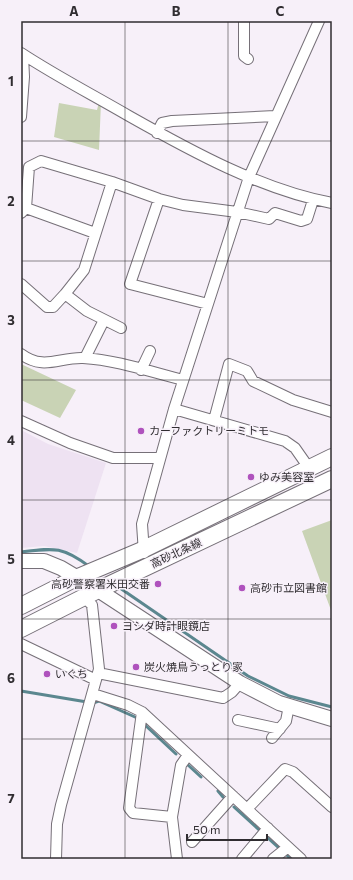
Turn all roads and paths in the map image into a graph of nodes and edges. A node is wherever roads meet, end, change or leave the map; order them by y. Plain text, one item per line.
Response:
1 (244, 21) edge
2 (319, 21) edge
3 (22, 54) edge
4 (248, 59) dead end
5 (275, 116) junction
6 (21, 117) edge
7 (157, 133) junction
8 (249, 177) junction
9 (112, 182) junction
10 (159, 199) junction
11 (313, 200) junction
12 (332, 203) edge
13 (24, 211) edge
14 (237, 212) junction
15 (96, 233) junction
16 (21, 284) edge
17 (65, 294) junction
18 (208, 304) junction
19 (104, 320) junction
20 (121, 328) dead end
21 (150, 351) dead end
22 (21, 354) edge
23 (85, 358) junction
24 (141, 370) junction
25 (183, 380) junction
26 (174, 409) junction
27 (332, 412) edge
28 (214, 420) junction
29 (21, 421) edge
30 (332, 457) edge
31 (160, 458) junction
32 (309, 468) junction
33 (332, 480) edge
34 (142, 550) junction
35 (21, 561) edge
36 (149, 566) junction
37 (78, 577) junction
38 (98, 590) junction
39 (84, 597) junction
40 (21, 606) edge
41 (21, 629) edge
42 (21, 644) edge
43 (97, 676) junction
44 (240, 683) junction
45 (93, 694) junction
46 (290, 706) junction
47 (141, 718) junction
48 (332, 718) edge
49 (238, 720) dead end
50 (280, 729) junction
51 (272, 738) dead end
52 (185, 759) junction
53 (229, 800) junction
54 (332, 807) edge
55 (247, 809) junction
56 (172, 817) junction
57 (265, 832) junction
58 (192, 842) dead end
59 (281, 852) edge
60 (56, 859) edge
61 (177, 859) edge
62 (242, 859) edge
63 (302, 859) edge

1 - 4 street
2 - 5 street
3 - 6 street
3 - 7 street
5 - 7 street
5 - 8 street
7 - 8 street
8 - 11 street
8 - 14 street
9 - 10 street
9 - 13 street
9 - 15 street
10 - 14 street
10 - 18 street
11 - 12 street
11 - 14 street
13 - 15 street
14 - 18 street
15 - 17 street
16 - 17 street
17 - 19 street
18 - 25 street
19 - 20 street
19 - 23 street
21 - 24 street
22 - 23 street
23 - 24 street
24 - 25 street
25 - 26 street
26 - 28 street
26 - 31 street
27 - 28 street
28 - 32 street
29 - 31 street
30 - 32 main road, 高砂北条線
31 - 34 street
32 - 34 main road, 高砂北条線
33 - 36 main road, 高砂北条線
34 - 36 street
34 - 37 main road, 高砂北条線
35 - 37 street
36 - 38 main road, 高砂北条線
37 - 38 street
37 - 40 main road, 高砂北条線
38 - 39 main road, 高砂北条線
38 - 44 street
39 - 41 main road, 高砂北条線
39 - 43 street
42 - 43 street
43 - 44 street
43 - 45 street
44 - 46 street
45 - 47 street
45 - 60 street
46 - 48 street
46 - 50 street
47 - 52 street
47 - 56 street
49 - 50 street
50 - 51 street
52 - 53 street
52 - 56 street
53 - 55 street
53 - 58 street
54 - 55 street
55 - 57 street
56 - 61 street
57 - 59 street
57 - 62 street
59 - 63 street

